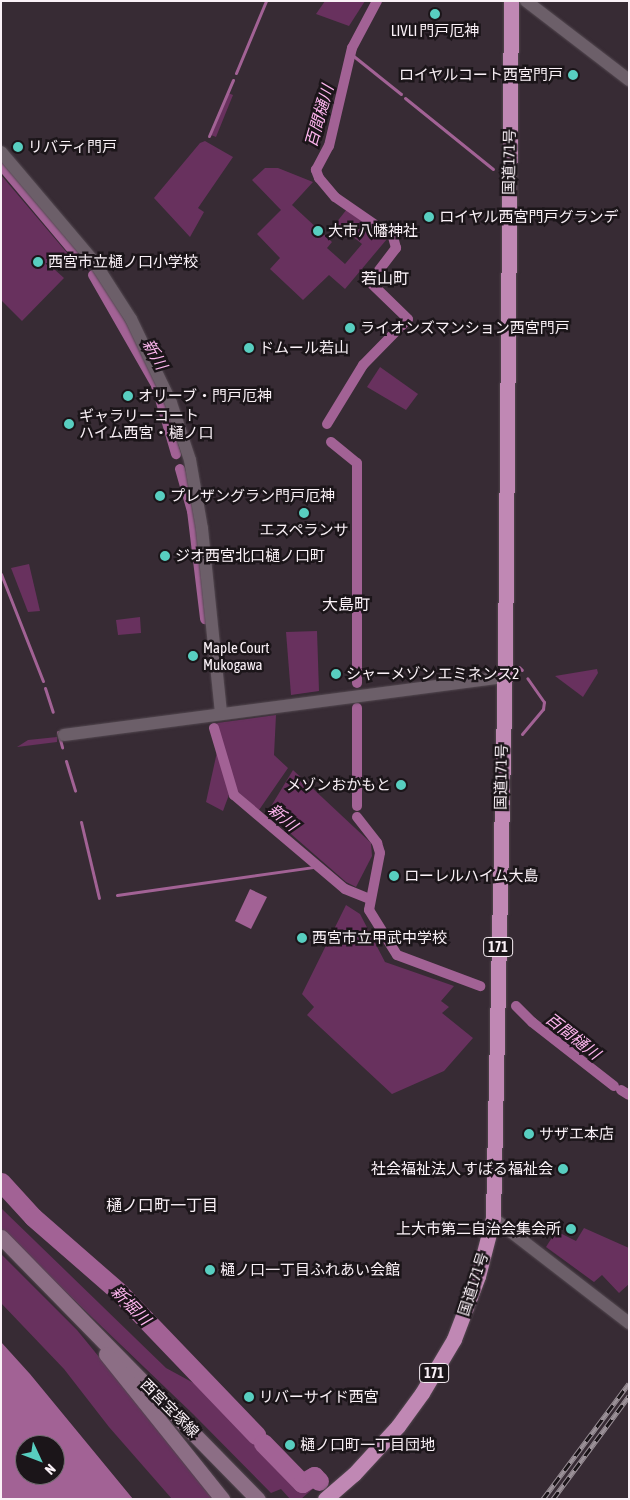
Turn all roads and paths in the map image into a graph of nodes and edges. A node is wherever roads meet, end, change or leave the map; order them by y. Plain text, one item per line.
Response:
1 (511, 1) edge
2 (526, 1) edge
3 (533, 1) edge
4 (550, 17) junction
5 (629, 80) edge
6 (1, 152) edge
7 (503, 677) junction
8 (221, 714) junction
9 (64, 735) dead end
10 (493, 1218) junction
11 (1, 1237) edge
12 (80, 1318) junction
13 (629, 1323) edge
14 (222, 1499) edge
15 (258, 1499) edge
16 (325, 1499) edge

1 - 7 highway, 国道171号 / 171
2 - 4 street
3 - 4 street
4 - 5 street
6 - 8 street
7 - 8 street
7 - 10 highway, 国道171号 / 171
8 - 9 street
10 - 13 street
10 - 16 highway, 国道171号 / 171
11 - 12 main road, 西宮宝塚線
12 - 14 main road, 西宮宝塚線
12 - 15 main road, 西宮宝塚線

